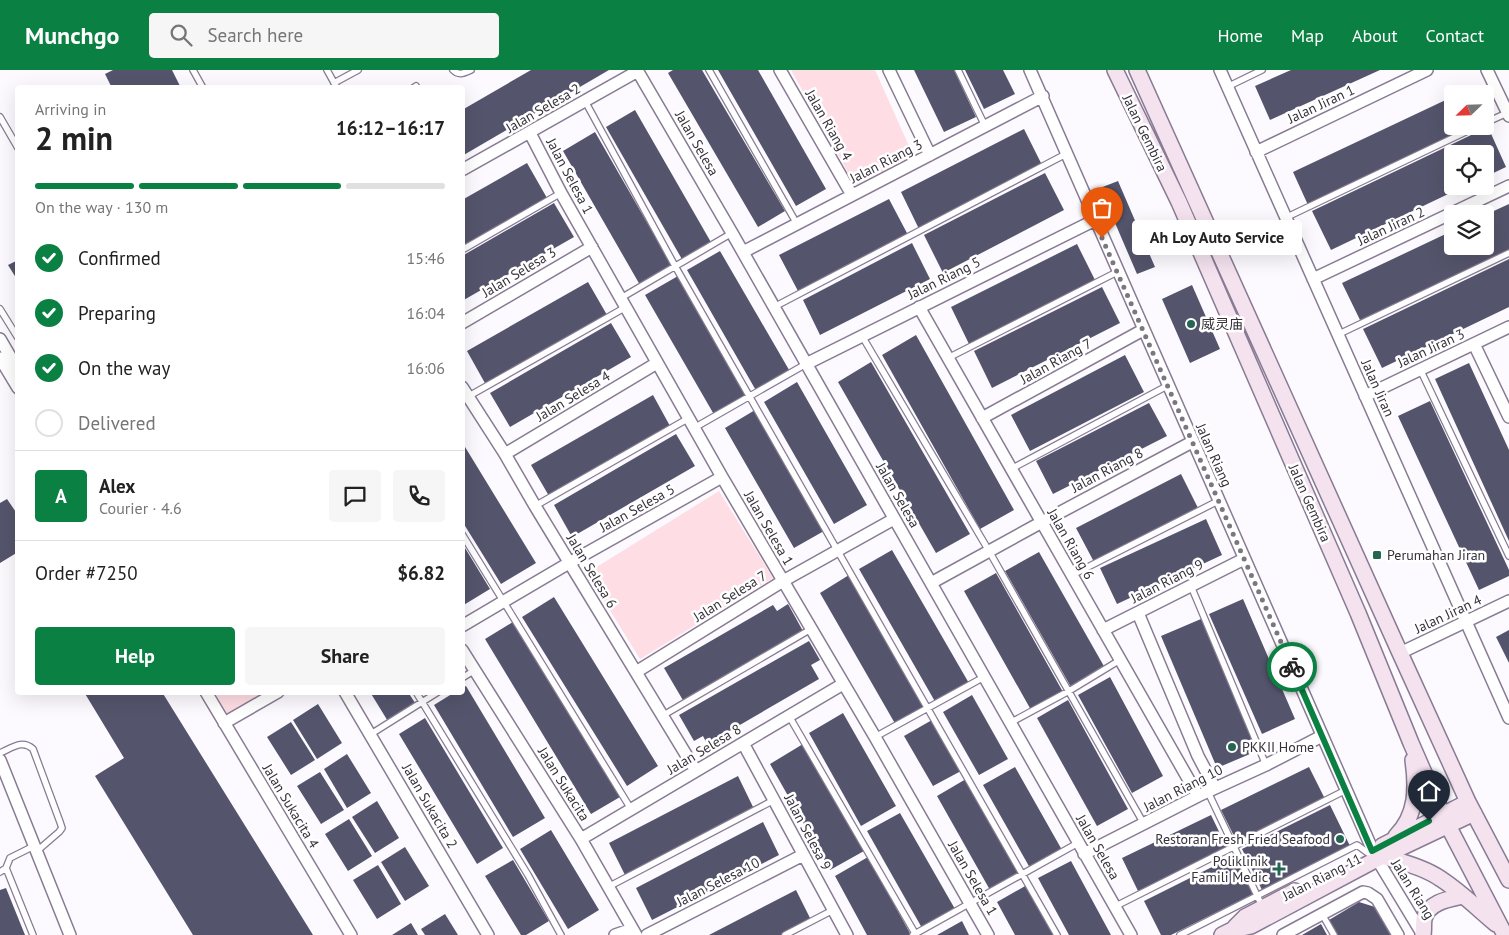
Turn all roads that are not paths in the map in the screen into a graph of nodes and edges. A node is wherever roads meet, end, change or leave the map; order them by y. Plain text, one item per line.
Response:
1 (192, 70) edge
2 (327, 70) edge
3 (358, 70) edge
4 (453, 70) edge
5 (471, 70) edge
6 (638, 70) edge
7 (709, 70) edge
8 (780, 70) edge
9 (889, 70) edge
10 (958, 70) edge
11 (1030, 70) edge
12 (1115, 70) edge
13 (1138, 70) edge
14 (1220, 70) edge
15 (1262, 70) edge
16 (1427, 70) edge
17 (1487, 70) edge
18 (201, 85) edge
19 (336, 85) edge
20 (1227, 87) junction
21 (1043, 96) junction
22 (586, 101) junction
23 (1508, 113) edge
24 (0, 117) edge
25 (1494, 119) edge
26 (985, 126) junction
27 (530, 133) junction
28 (1459, 135) edge
29 (15, 143) edge
30 (1256, 152) junction
31 (1066, 154) junction
32 (930, 155) junction
33 (465, 168) edge
34 (1509, 186) edge
35 (561, 193) junction
36 (852, 195) junction
37 (1286, 218) junction
38 (1095, 220) junction
39 (797, 224) junction
40 (732, 233) junction
41 (592, 247) junction
42 (465, 248) edge
43 (743, 252) junction
44 (1509, 253) edge
45 (675, 266) junction
46 (1118, 272) junction
47 (1313, 279) junction
48 (623, 302) junction
49 (774, 307) junction
50 (919, 307) junction
51 (0, 309) edge
52 (465, 322) edge
53 (1509, 327) edge
54 (1143, 330) junction
55 (15, 333) edge
56 (1338, 335) junction
57 (862, 336) junction
58 (0, 339) edge
59 (1474, 344) junction
60 (0, 358) edge
61 (948, 358) junction
62 (657, 363) junction
63 (806, 364) junction
64 (15, 365) edge
65 (1420, 370) junction
66 (15, 383) edge
67 (1168, 386) junction
68 (465, 393) edge
69 (465, 395) edge
70 (750, 396) junction
71 (1365, 396) junction
72 (1509, 417) edge
73 (982, 418) junction
74 (691, 423) junction
75 (1192, 442) junction
76 (505, 454) junction
77 (1011, 468) junction
78 (722, 477) junction
79 (1218, 501) junction
80 (535, 506) junction
81 (894, 519) junction
82 (1042, 522) junction
83 (465, 539) edge
84 (838, 551) junction
85 (989, 552) junction
86 (1509, 556) edge
87 (1244, 559) junction
88 (570, 563) junction
89 (1072, 575) junction
90 (783, 581) junction
91 (932, 583) junction
92 (1190, 586) junction
93 (1509, 601) edge
94 (504, 602) junction
95 (1138, 612) junction
96 (1466, 622) junction
97 (465, 624) edge
98 (811, 629) junction
99 (1103, 630) junction
100 (1400, 653) junction
101 (465, 655) edge
102 (1120, 660) junction
103 (475, 670) junction
104 (636, 672) junction
105 (465, 676) edge
106 (984, 677) junction
107 (843, 684) junction
108 (1069, 691) junction
109 (208, 695) edge
110 (273, 695) edge
111 (347, 695) edge
112 (418, 695) edge
113 (433, 695) edge
114 (422, 702) junction
115 (928, 708) junction
116 (662, 716) junction
117 (789, 716) junction
118 (1509, 718) edge
119 (224, 723) junction
120 (1010, 723) junction
121 (371, 734) junction
122 (1322, 736) junction
123 (875, 738) junction
124 (743, 743) junction
125 (1411, 743) junction
126 (0, 753) edge
127 (0, 760) edge
128 (1266, 765) junction
129 (696, 771) junction
130 (1346, 790) junction
131 (1207, 792) junction
132 (774, 800) junction
133 (1471, 807) junction
134 (631, 810) junction
135 (1445, 820) junction
136 (1144, 824) junction
137 (580, 839) junction
138 (1078, 843) junction
139 (1389, 843) junction
140 (1234, 846) junction
141 (36, 849) junction
142 (1084, 854) junction
143 (803, 855) junction
144 (1375, 855) junction
145 (6, 868) junction
146 (0, 872) edge
147 (1022, 874) junction
148 (1509, 880) edge
149 (608, 887) junction
150 (1463, 896) junction
151 (1260, 901) junction
152 (970, 903) junction
153 (1116, 906) junction
154 (833, 910) junction
155 (1322, 914) junction
156 (1254, 930) edge
157 (634, 932) edge
158 (1227, 932) edge
159 (1504, 933) edge
160 (32, 935) edge
161 (70, 935) edge
162 (351, 935) edge
163 (488, 935) edge
164 (562, 935) edge
165 (615, 935) edge
166 (647, 935) edge
167 (785, 935) edge
168 (847, 935) edge
169 (914, 935) edge
170 (988, 935) edge
171 (1057, 935) edge
172 (1131, 935) edge
173 (1180, 935) edge
174 (1283, 935) edge
175 (1334, 935) edge
176 (1398, 935) edge
177 (1423, 935) edge

1 - 18 lane
2 - 19 lane
3 - 19 lane
4 - 5 lane
6 - 22 street, Jalan Selesa 2
6 - 40 street, Jalan Selesa
7 - 39 lane
8 - 36 street, Jalan Riang 4
9 - 32 street
10 - 26 lane
11 - 21 street, Jalan Riang
12 - 125 main road, Jalan Gembira
13 - 100 main road, Jalan Gembira
14 - 20 street, Jalan Jiran
15 - 20 lane
16 - 30 street, Jalan Jiran 1
17 - 23 street
20 - 30 street, Jalan Jiran
21 - 26 street, Jalan Riang 3
21 - 31 street, Jalan Riang
22 - 27 street, Jalan Selesa 2
22 - 45 lane
23 - 25 lane
24 - 29 lane
26 - 32 street, Jalan Riang 3
27 - 33 street, Jalan Selesa 2
27 - 35 street, Jalan Selesa 1
28 - 37 lane
30 - 37 street, Jalan Jiran
31 - 38 street, Jalan Riang
31 - 49 lane
32 - 36 street, Jalan Riang 3
34 - 47 street, Jalan Jiran 2
35 - 41 street, Jalan Selesa 1
35 - 42 lane
36 - 39 street, Jalan Riang 3
37 - 47 street, Jalan Jiran
38 - 46 street, Jalan Riang
38 - 50 street, Jalan Riang 5
39 - 43 street, Jalan Riang 3
40 - 43 street, Jalan Selesa
40 - 45 lane
41 - 48 street, Jalan Selesa 1
41 - 52 street, Jalan Selesa 3
43 - 49 street, Jalan Selesa
44 - 56 lane
45 - 48 lane
45 - 70 lane
46 - 54 street, Jalan Riang
46 - 61 lane
47 - 56 street, Jalan Jiran
48 - 62 street, Jalan Selesa 1
48 - 68 lane
49 - 63 street, Jalan Selesa
50 - 57 street, Jalan Riang 5
50 - 61 street, Jalan Riang 6
51 - 55 lane
53 - 59 street, Jalan Jiran 3
54 - 67 street, Jalan Riang
54 - 73 street, Jalan Riang 7
56 - 71 street, Jalan Jiran
57 - 63 street, Jalan Riang 5
57 - 85 lane
58 - 64 street
59 - 65 street, Jalan Jiran 3
59 - 72 street
60 - 66 street
61 - 73 street, Jalan Riang 6
62 - 74 street, Jalan Selesa 1
62 - 76 street, Jalan Selesa 4
63 - 70 lane
63 - 81 street, Jalan Selesa
65 - 71 street, Jalan Jiran 3
65 - 86 lane
67 - 75 street, Jalan Riang
67 - 77 lane
69 - 76 street, Jalan Selesa 6
70 - 74 lane
70 - 84 lane
71 - 96 street, Jalan Jiran
73 - 77 street, Jalan Riang 6
74 - 78 street, Jalan Selesa 1
74 - 80 lane
75 - 79 street, Jalan Riang
75 - 82 street, Jalan Riang 8
76 - 80 street, Jalan Selesa 6
77 - 82 street, Jalan Riang 6
78 - 88 street, Jalan Selesa 5
78 - 90 street, Jalan Selesa 1
79 - 87 street, Jalan Riang
79 - 89 lane
80 - 88 street, Jalan Selesa 6
81 - 84 street, Jalan Selesa 7
81 - 91 street, Jalan Selesa
82 - 85 street, Jalan Riang 8
82 - 89 street, Jalan Riang 6
83 - 94 lane
84 - 90 street, Jalan Selesa 7
84 - 115 lane
85 - 91 street, Jalan Riang 8
85 - 108 lane
87 - 92 street, Jalan Riang 9
87 - 122 street, Jalan Riang
88 - 94 street, Jalan Selesa 5
88 - 104 street, Jalan Selesa 6
89 - 99 street, Jalan Riang 6
90 - 98 street, Jalan Selesa 1
90 - 104 street, Jalan Selesa 7
91 - 106 street, Jalan Selesa
92 - 95 street, Jalan Riang 9
92 - 128 lane
93 - 96 street, Jalan Jiran 4
94 - 97 street, Jalan Selesa 5
94 - 134 lane
95 - 99 street, Jalan Riang 9
95 - 131 street
96 - 100 street, Jalan Jiran 4
96 - 118 street, Jalan Jiran
98 - 107 street, Jalan Selesa 1
98 - 116 lane
99 - 102 street, Jalan Riang 6
100 - 133 main road, Jalan Gembira
101 - 103 street, Jalan Sukacita
102 - 108 lane
102 - 131 street, Jalan Riang 6
103 - 105 lane
103 - 137 street, Jalan Sukacita
104 - 116 street, Jalan Selesa 6
106 - 115 lane
106 - 120 street, Jalan Selesa
107 - 117 street, Jalan Selesa 8
107 - 123 street, Jalan Selesa 1
108 - 120 lane
108 - 136 lane
109 - 119 street, Jalan Sukacita 4
110 - 119 street
111 - 121 street, Jalan Sukacita 2
112 - 114 lane
113 - 114 lane
114 - 121 lane
114 - 164 lane
115 - 123 lane
115 - 147 lane
116 - 129 street, Jalan Selesa 6
117 - 124 street, Jalan Selesa 8
117 - 169 lane
119 - 162 street, Jalan Sukacita 4
120 - 138 street, Jalan Selesa
121 - 163 street, Jalan Sukacita 2
122 - 128 street, Jalan Riang 10
122 - 130 street, Jalan Riang
123 - 152 street, Jalan Selesa 1
124 - 129 street, Jalan Selesa 8
124 - 132 street, Jalan Selesa 9
125 - 135 main road, Jalan Gembira
125 - 139 main road
126 - 141 lane
127 - 141 street
128 - 131 street, Jalan Riang 10
129 - 134 street, Jalan Selesa 8
130 - 140 lane
130 - 144 street, Jalan Riang
131 - 136 street, Jalan Riang 10
131 - 140 lane
132 - 143 street, Jalan Selesa 9
132 - 149 lane
133 - 135 main road, Jalan Riang 11
133 - 148 main road, Jalan Gembira
134 - 137 street, Jalan Selesa 8
135 - 139 main road, Jalan Riang 11
135 - 144 main road, Jalan Riang 11
135 - 159 main road, Jalan Gembira
136 - 142 street, Jalan Riang 10
137 - 149 street, Jalan Sukacita
138 - 142 street, Jalan Selesa
138 - 147 lane
139 - 144 main road, Jalan Riang 11
140 - 151 lane
140 - 153 lane
141 - 145 lane
141 - 161 street
142 - 153 street, Jalan Selesa
143 - 154 street, Jalan Selesa 9
143 - 166 street, Jalan Selesa 10
144 - 150 main road
144 - 151 main road, Jalan Riang 11
144 - 156 main road, Jalan Riang 11
144 - 177 street, Jalan Riang
145 - 146 lane
145 - 160 lane
147 - 152 lane
147 - 171 lane
149 - 157 street, Jalan Sukacita
150 - 159 main road
150 - 177 main road
151 - 158 main road, Jalan Riang 11
151 - 173 lane
152 - 169 lane
152 - 170 street, Jalan Selesa 1
153 - 172 street, Jalan Selesa
154 - 167 lane
154 - 168 street, Jalan Selesa 9
155 - 174 street
155 - 175 lane
155 - 176 street
156 - 158 main road, Jalan Riang 11
157 - 165 street

